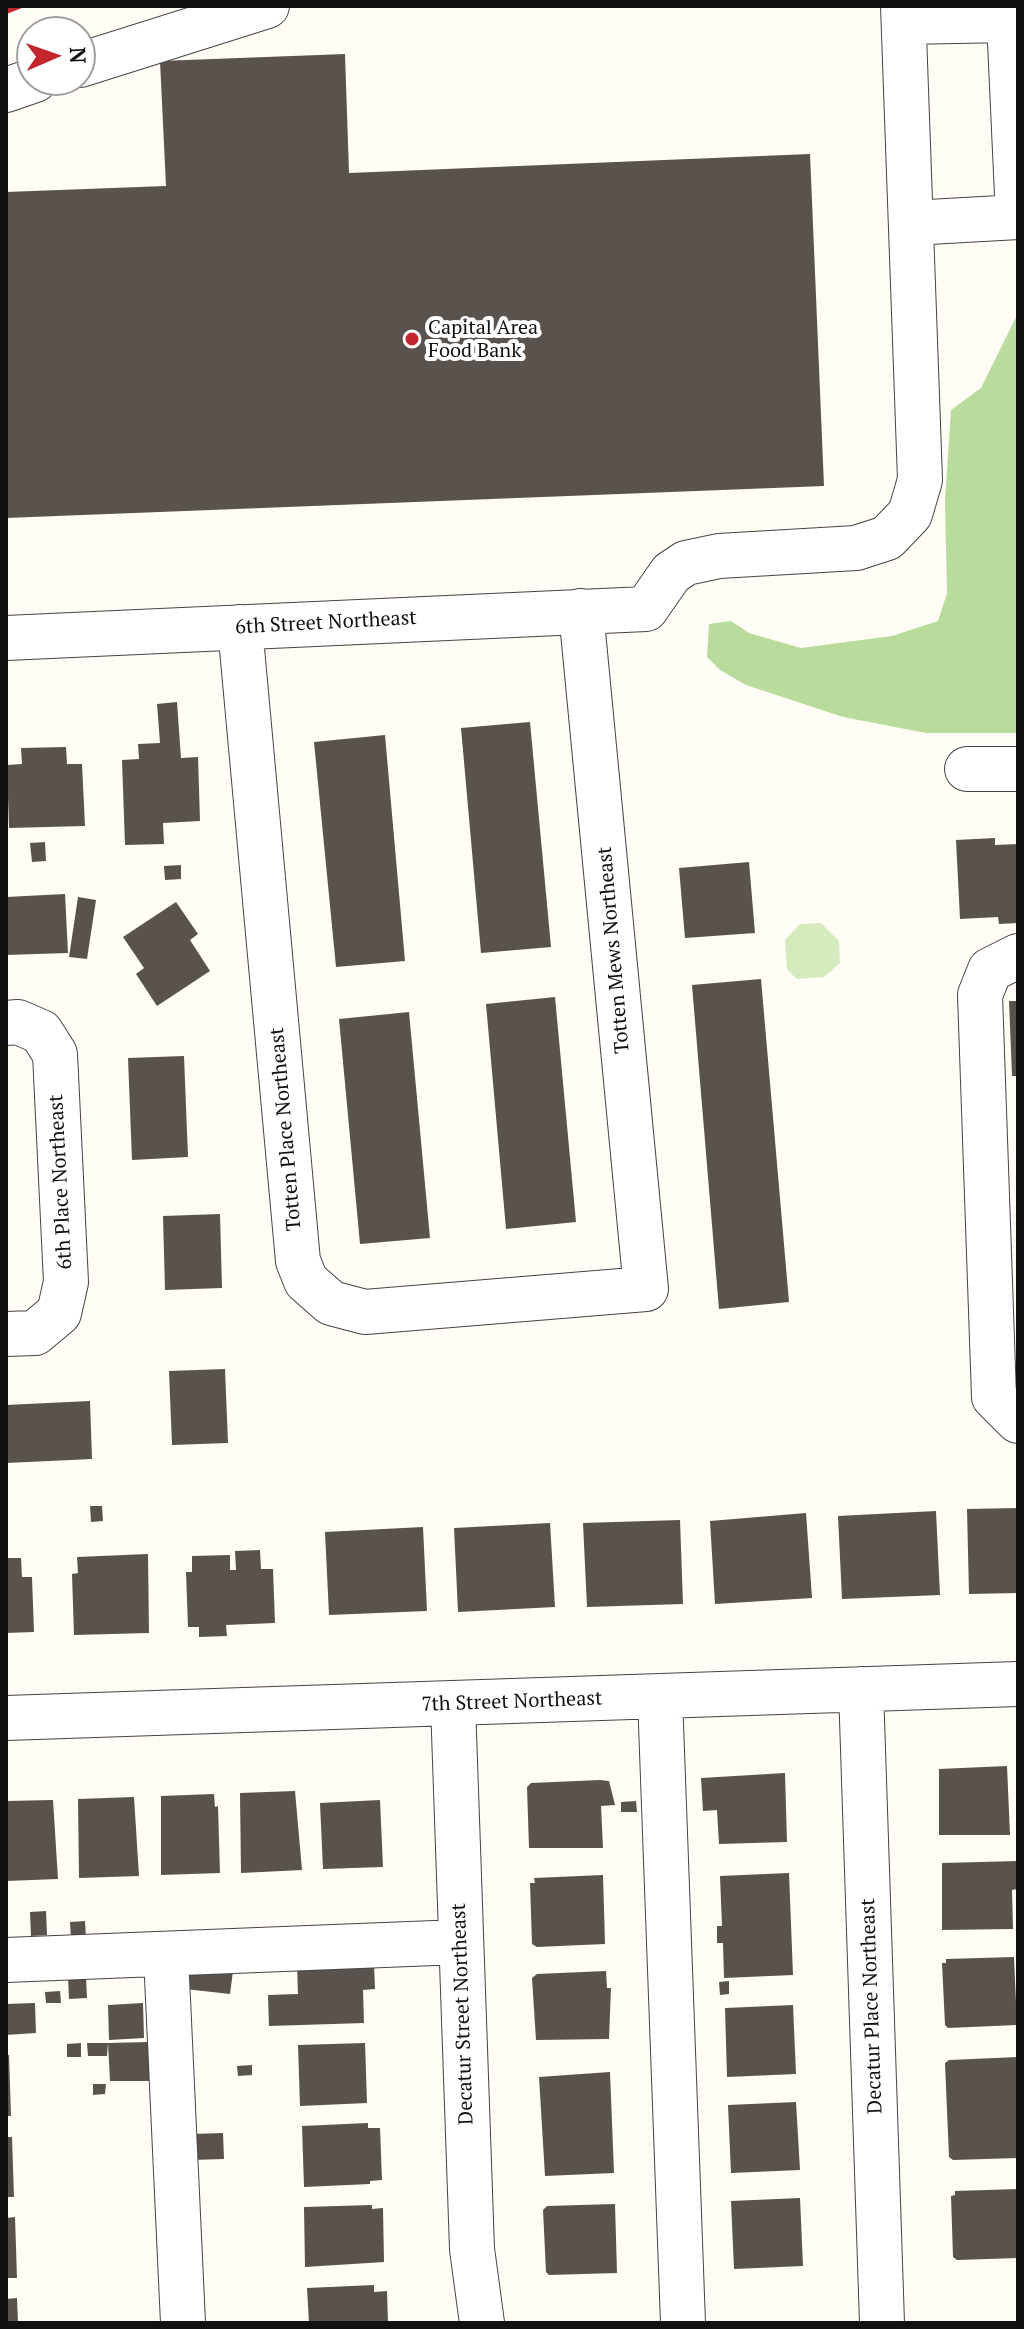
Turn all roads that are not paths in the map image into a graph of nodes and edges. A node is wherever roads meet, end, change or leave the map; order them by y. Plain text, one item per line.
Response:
1 (267, 6) edge
2 (903, 14) edge
3 (96, 60) edge
4 (911, 223) junction
5 (581, 611) junction
6 (240, 627) junction
7 (6, 638) edge
8 (967, 769) dead end
9 (1018, 769) edge
10 (1018, 956) edge
11 (6, 1023) edge
12 (646, 1289) joint
13 (6, 1334) edge
14 (1018, 1421) edge
15 (1018, 1684) edge
16 (861, 1689) junction
17 (660, 1697) junction
18 (453, 1704) junction
19 (6, 1718) edge
20 (460, 1942) junction
21 (166, 1956) junction
22 (6, 1960) edge
23 (183, 2323) edge
24 (482, 2323) edge
25 (683, 2323) edge
26 (882, 2323) edge

1 - 3 street
2 - 4 street
2 - 4 street
4 - 5 street, 6th Street Northeast
5 - 6 street, 6th Street Northeast
5 - 12 street, Totten Mews Northeast
6 - 7 street, 6th Street Northeast
6 - 12 street, Totten Place Northeast
8 - 9 street
10 - 14 street
11 - 13 street, 6th Place Northeast
15 - 16 street, 7th Street Northeast
16 - 17 street, 7th Street Northeast
16 - 26 street, Decatur Place Northeast
17 - 18 street, 7th Street Northeast
17 - 25 street
18 - 19 street, 7th Street Northeast
18 - 20 street, Decatur Street Northeast
20 - 21 street
20 - 24 street, Decatur Street Northeast
21 - 22 street
21 - 23 street

